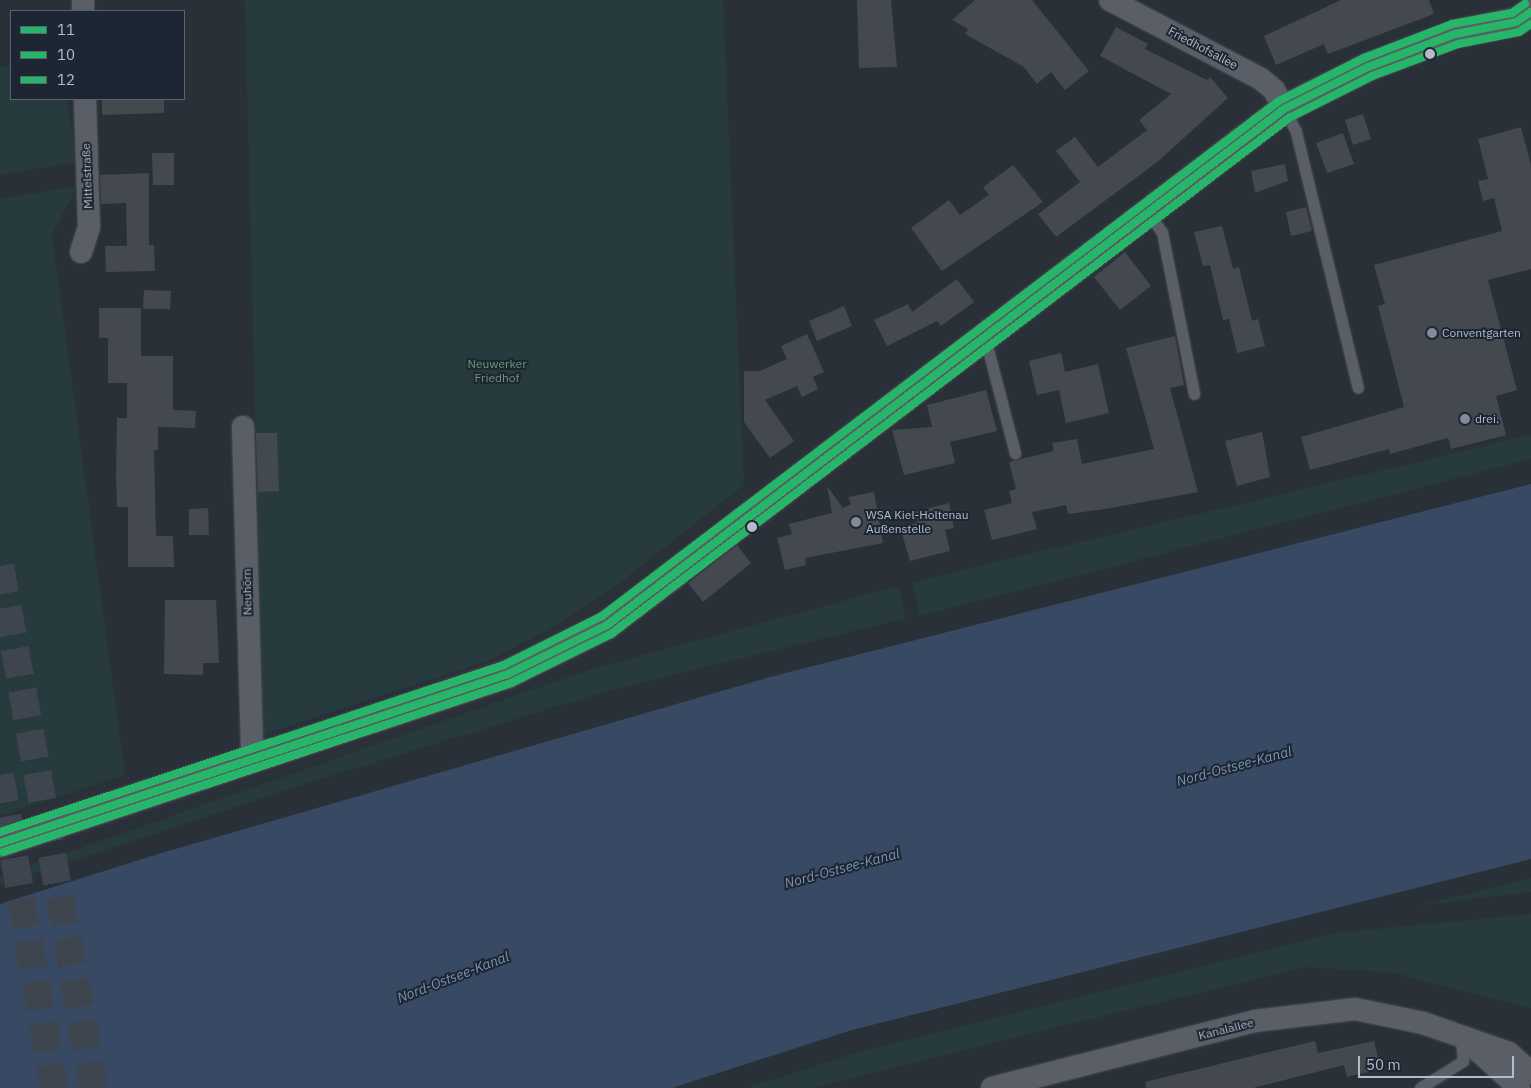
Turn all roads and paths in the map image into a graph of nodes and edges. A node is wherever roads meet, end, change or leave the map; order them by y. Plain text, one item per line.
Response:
1 (1110, 0) edge
2 (1531, 12) edge
3 (85, 100) edge
4 (1284, 109) junction
5 (1147, 212) junction
6 (81, 252) dead end
7 (985, 338) junction
8 (1358, 388) dead end
9 (1194, 394) dead end
10 (243, 427) dead end
11 (1015, 453) dead end
12 (252, 757) junction
13 (0, 843) edge
14 (1461, 1038) junction
15 (1531, 1073) edge
16 (992, 1088) edge
17 (1420, 1088) edge
18 (1519, 1088) edge

1 - 4 street, Friedhofsallee
2 - 4 street
3 - 6 street, Mittelstraße
4 - 5 street
4 - 8 lane
5 - 7 street
5 - 9 lane
7 - 11 lane
7 - 12 street
10 - 12 street, Neuhörn
12 - 13 street
14 - 15 street, Kanalallee
14 - 16 street, Kanalallee
14 - 17 lane
14 - 18 street, Kanalallee

